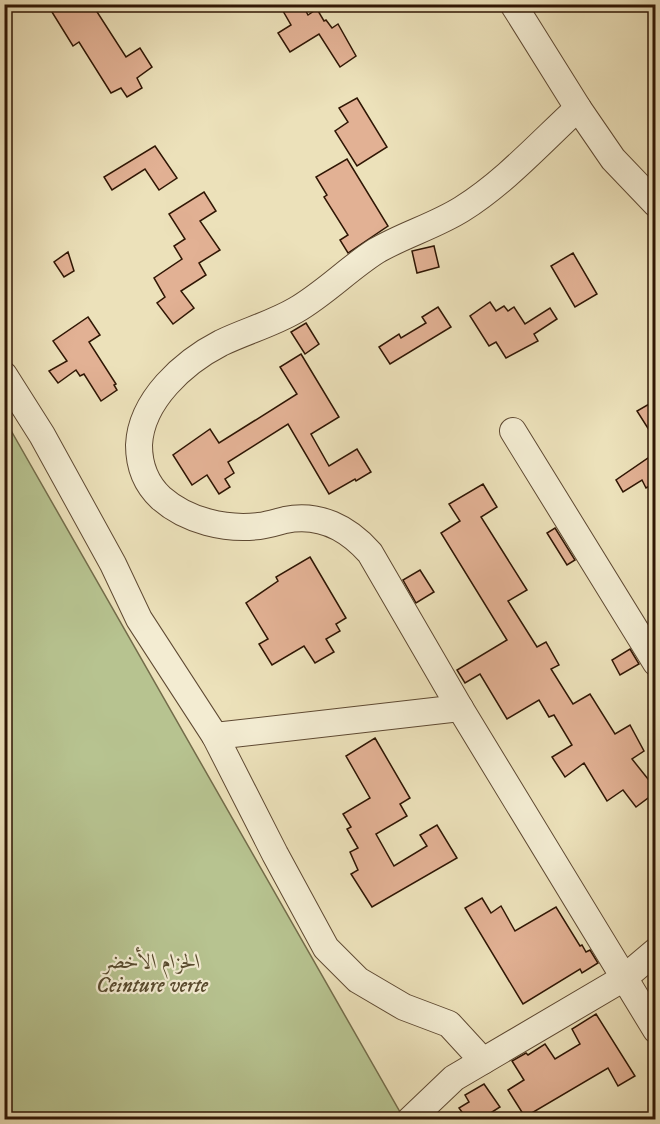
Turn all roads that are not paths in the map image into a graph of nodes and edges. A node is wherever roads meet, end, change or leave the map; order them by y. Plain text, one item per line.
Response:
1 (513, 4) edge
2 (578, 108) junction
3 (656, 204) edge
4 (4, 375) edge
5 (513, 431) dead end
6 (656, 663) edge
7 (459, 708) junction
8 (215, 736) junction
9 (656, 951) edge
10 (624, 978) junction
11 (656, 1030) edge
12 (483, 1061) junction
13 (410, 1119) edge

1 - 2 street
2 - 3 street
2 - 7 street
4 - 8 street
5 - 6 street
7 - 8 street
7 - 10 street
8 - 12 street
9 - 10 street
10 - 11 street
10 - 12 street
12 - 13 street

